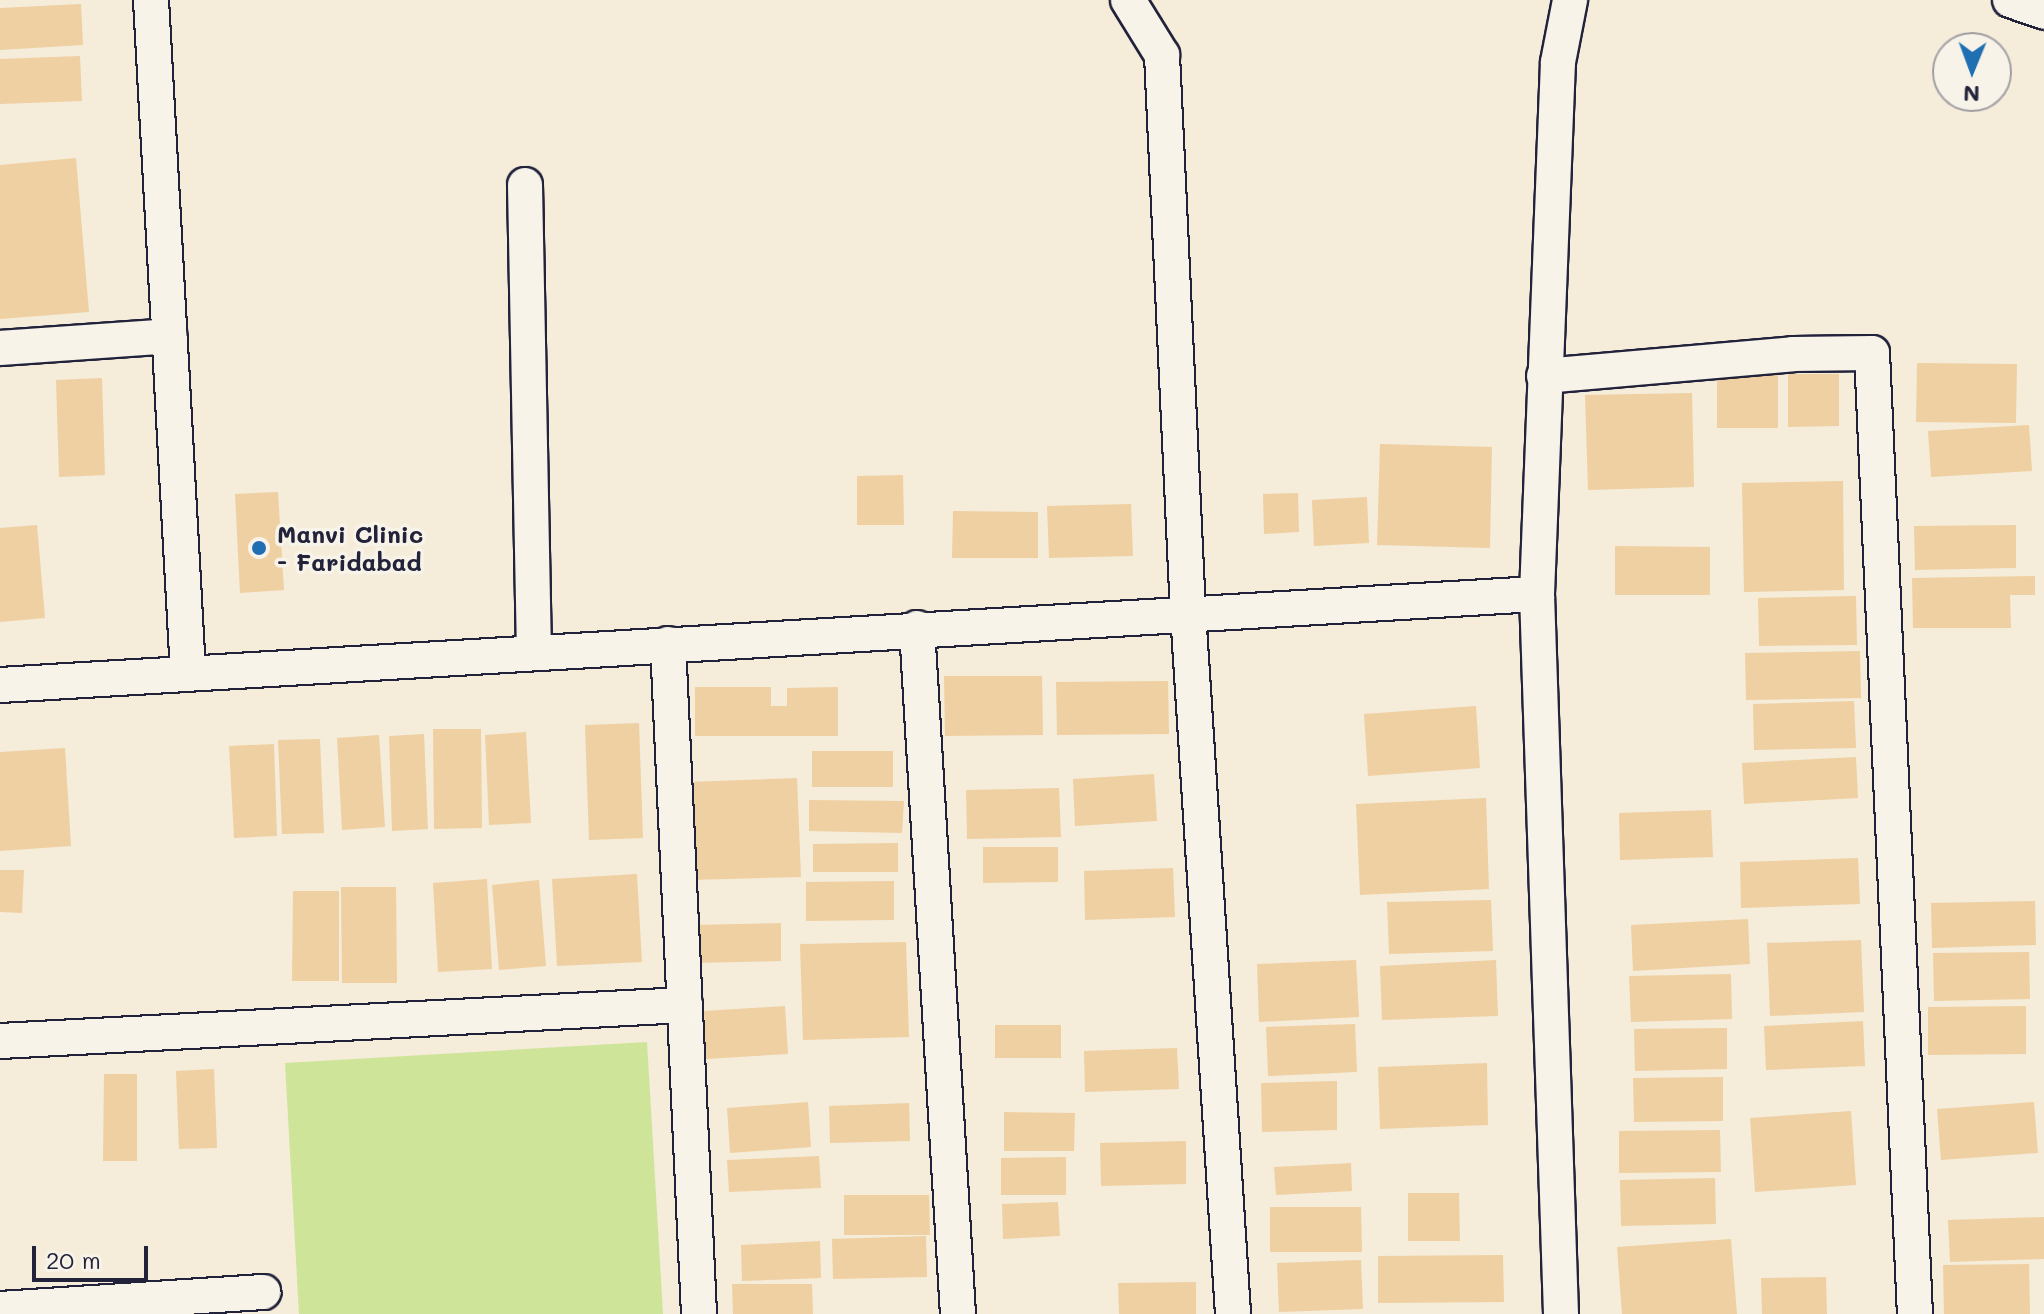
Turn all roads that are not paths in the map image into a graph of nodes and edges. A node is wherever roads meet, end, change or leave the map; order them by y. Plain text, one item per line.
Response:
1 (151, 0) edge
2 (1128, 0) edge
3 (1570, 0) edge
4 (2010, 0) edge
5 (2044, 12) edge
6 (525, 185) dead end
7 (170, 336) junction
8 (0, 348) edge
9 (1544, 376) junction
10 (1537, 594) junction
11 (1188, 612) junction
12 (917, 628) junction
13 (668, 644) junction
14 (534, 652) junction
15 (188, 673) junction
16 (0, 685) edge
17 (685, 1005) junction
18 (0, 1041) edge
19 (263, 1292) dead end
20 (0, 1309) edge
21 (699, 1314) edge
22 (958, 1314) edge
23 (1233, 1314) edge
24 (1561, 1314) edge
25 (1915, 1314) edge

1 - 7 street
2 - 11 street
3 - 9 street
4 - 5 street
6 - 14 street
7 - 8 street
7 - 15 street
9 - 10 street
9 - 25 street
10 - 11 street
10 - 24 street
11 - 12 street
11 - 23 street
12 - 13 street
12 - 22 street
13 - 14 street
13 - 17 street
14 - 15 street
15 - 16 street
17 - 18 street
17 - 21 street
19 - 20 street

